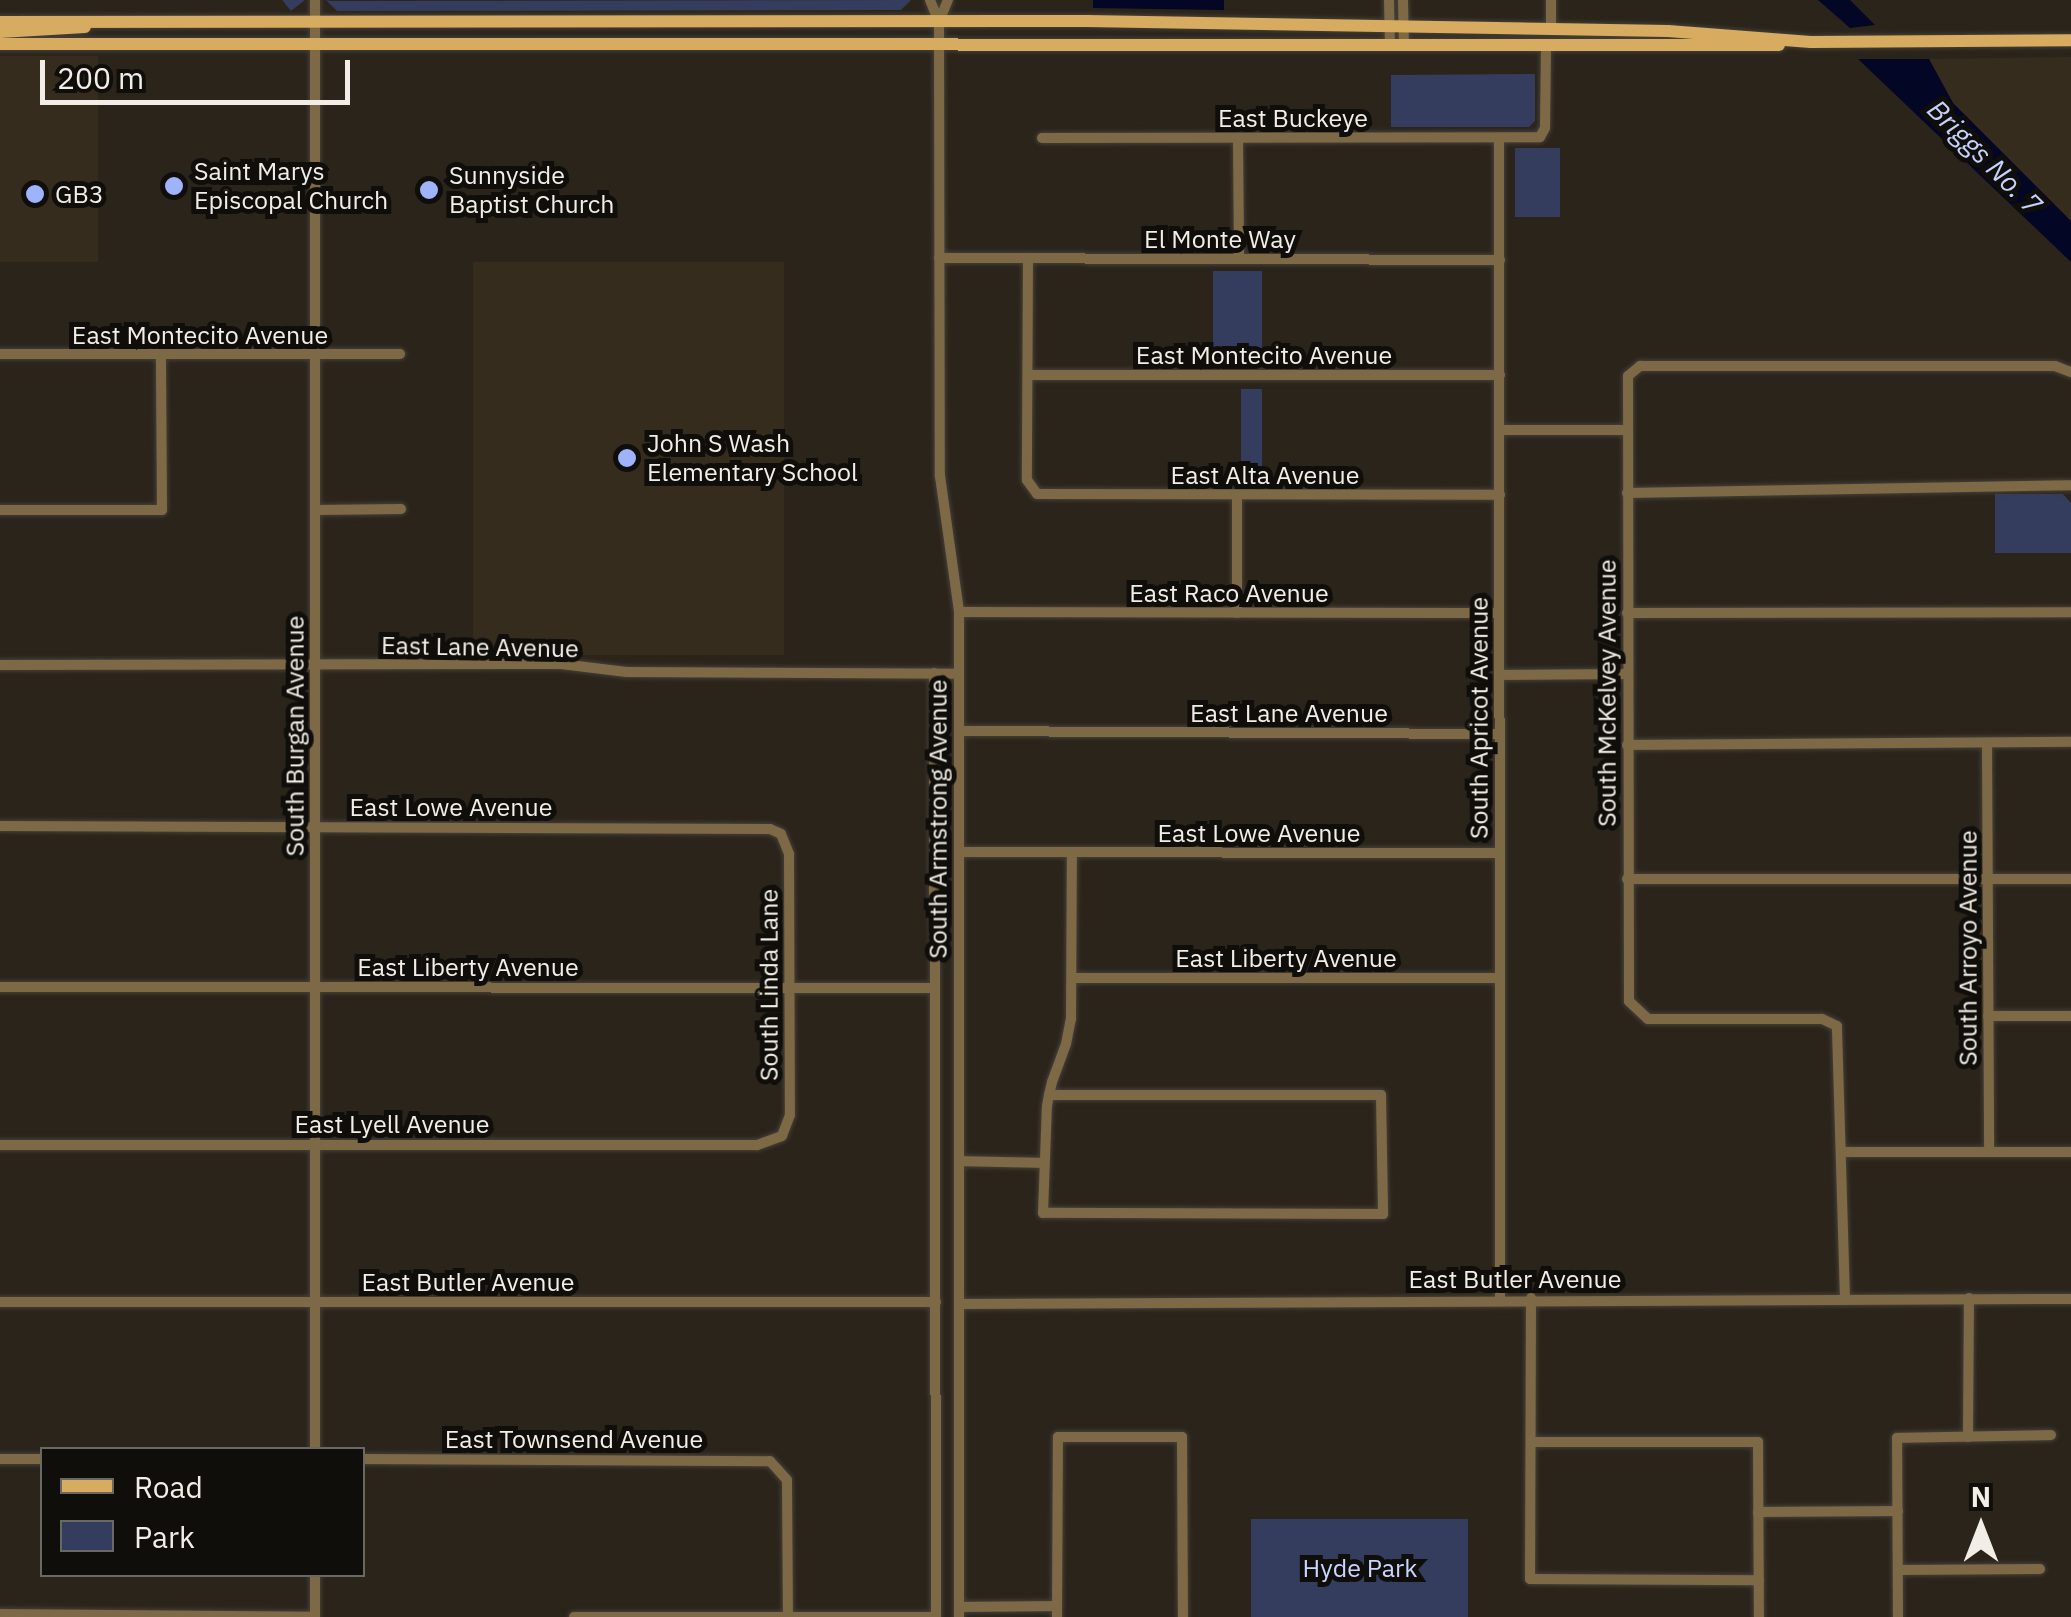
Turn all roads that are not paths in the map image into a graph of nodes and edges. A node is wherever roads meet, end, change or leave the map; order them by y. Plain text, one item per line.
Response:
1 (316, 0) edge
2 (930, 0) edge
3 (948, 0) edge
4 (1390, 0) edge
5 (1404, 0) edge
6 (1552, 0) edge
7 (0, 22) edge
8 (102, 22) junction
9 (316, 22) junction
10 (939, 22) junction
11 (1397, 28) junction
12 (1552, 30) junction
13 (1645, 30) junction
14 (0, 32) edge
15 (2071, 40) edge
16 (1811, 42) junction
17 (316, 43) junction
18 (0, 44) edge
19 (939, 44) junction
20 (1546, 45) junction
21 (1397, 46) junction
22 (1042, 138) dead end
23 (1238, 138) junction
24 (1500, 138) junction
25 (940, 258) junction
26 (1028, 258) junction
27 (1239, 259) junction
28 (1500, 260) junction
29 (0, 354) edge
30 (400, 354) dead end
31 (161, 355) junction
32 (318, 355) junction
33 (2070, 370) edge
34 (1028, 375) junction
35 (1500, 375) junction
36 (1500, 430) junction
37 (1627, 430) junction
38 (2071, 486) edge
39 (1627, 494) junction
40 (1500, 495) junction
41 (1236, 496) junction
42 (0, 510) edge
43 (316, 510) junction
44 (401, 510) dead end
45 (959, 612) junction
46 (2071, 612) edge
47 (1236, 613) junction
48 (1500, 613) junction
49 (1627, 613) junction
50 (314, 665) junction
51 (0, 666) edge
52 (934, 674) junction
53 (959, 674) junction
54 (1627, 674) junction
55 (1499, 675) junction
56 (959, 730) junction
57 (1499, 734) junction
58 (1987, 742) junction
59 (2071, 742) edge
60 (1627, 745) junction
61 (0, 826) edge
62 (315, 827) junction
63 (781, 834) joint
64 (959, 852) junction
65 (1072, 853) junction
66 (1499, 853) junction
67 (1627, 879) junction
68 (1988, 879) junction
69 (2071, 880) edge
70 (1072, 978) junction
71 (1499, 978) junction
72 (0, 987) edge
73 (316, 987) junction
74 (789, 988) junction
75 (935, 988) junction
76 (1988, 1016) junction
77 (2071, 1016) edge
78 (1049, 1096) junction
79 (782, 1136) joint
80 (0, 1144) edge
81 (315, 1144) junction
82 (1843, 1152) junction
83 (1989, 1152) junction
84 (2071, 1152) edge
85 (959, 1161) junction
86 (1044, 1162) junction
87 (1500, 1298) junction
88 (1531, 1298) junction
89 (1969, 1298) junction
90 (1844, 1299) junction
91 (2071, 1299) edge
92 (0, 1302) edge
93 (316, 1302) junction
94 (936, 1302) junction
95 (960, 1304) junction
96 (2051, 1435) dead end
97 (1968, 1437) junction
98 (1532, 1442) junction
99 (316, 1447) edge
100 (0, 1459) edge
101 (40, 1459) edge
102 (365, 1459) edge
103 (1898, 1511) junction
104 (1758, 1512) junction
105 (2040, 1569) dead end
106 (1898, 1570) junction
107 (315, 1577) edge
108 (1758, 1580) junction
109 (1057, 1611) edge
110 (959, 1612) edge
111 (0, 1614) edge
112 (315, 1617) edge
113 (574, 1617) edge
114 (788, 1617) edge
115 (936, 1617) edge
116 (1183, 1617) edge
117 (1759, 1617) edge
118 (1898, 1617) edge

1 - 9 street, South Burgan Avenue
2 - 10 street
3 - 10 street
4 - 11 street
5 - 11 street
6 - 12 street
7 - 8 main road
8 - 9 main road
8 - 14 main road
9 - 10 main road
9 - 17 street, South Burgan Avenue
10 - 11 main road
10 - 19 street, South Armstrong Avenue
11 - 12 main road
11 - 21 street
12 - 13 main road
13 - 16 main road
13 - 20 main road
15 - 16 main road
16 - 20 main road
17 - 18 main road
17 - 19 main road
17 - 32 street, South Burgan Avenue
19 - 21 main road
19 - 25 street, South Armstrong Avenue
20 - 21 main road
20 - 24 street, East Buckeye
22 - 23 street, East Buckeye
23 - 24 street, East Buckeye
23 - 27 street
24 - 28 street, South Apricot Avenue
25 - 26 street, El Monte Way
25 - 45 street, South Armstrong Avenue
26 - 27 street, El Monte Way
26 - 34 street
27 - 28 street, El Monte Way
28 - 35 street, South Apricot Avenue
29 - 31 street, East Montecito Avenue
30 - 32 street, East Montecito Avenue
31 - 32 street, East Montecito Avenue
31 - 42 street
32 - 43 street, South Burgan Avenue
33 - 37 street, South McKelvey Avenue
34 - 35 street, East Montecito Avenue
34 - 41 street, East Alta Avenue
35 - 36 street, South Apricot Avenue
36 - 37 street
36 - 40 street, South Apricot Avenue
37 - 39 street, South McKelvey Avenue
38 - 39 street
39 - 49 street, South McKelvey Avenue
40 - 41 street, East Alta Avenue
40 - 48 street, South Apricot Avenue
41 - 47 street
43 - 44 street
43 - 50 street, South Burgan Avenue
45 - 47 street, East Raco Avenue
45 - 53 street, South Armstrong Avenue
46 - 49 street
47 - 48 street, East Raco Avenue
48 - 55 street, South Apricot Avenue
49 - 54 street, South McKelvey Avenue
50 - 51 street, East Lane Avenue
50 - 52 street, East Lane Avenue
50 - 62 street, South Burgan Avenue
52 - 53 street, East Lane Avenue
52 - 75 street, South Armstrong Avenue
53 - 56 street, South Armstrong Avenue
54 - 55 street
54 - 60 street, South McKelvey Avenue
55 - 57 street, South Apricot Avenue
56 - 57 street, East Lane Avenue
56 - 64 street, South Armstrong Avenue
57 - 66 street, South Apricot Avenue
58 - 59 street
58 - 60 street
58 - 68 street, South Arroyo Avenue
60 - 67 street, South McKelvey Avenue
61 - 62 street, East Lowe Avenue
62 - 63 street, East Lowe Avenue
62 - 73 street, South Burgan Avenue
63 - 74 street, South Linda Lane
64 - 65 street, East Lowe Avenue
64 - 85 street, South Armstrong Avenue
65 - 66 street, East Lowe Avenue
65 - 70 street
66 - 71 street, South Apricot Avenue
67 - 68 street
67 - 82 street, South McKelvey Avenue
68 - 69 street
68 - 76 street, South Arroyo Avenue
70 - 71 street, East Liberty Avenue
70 - 78 street
71 - 87 street, South Apricot Avenue
72 - 73 street, East Liberty Avenue
73 - 74 street, East Liberty Avenue
73 - 81 street, South Burgan Avenue
74 - 75 street, East Liberty Avenue
74 - 79 street, South Linda Lane
75 - 94 street, South Armstrong Avenue
76 - 77 street
76 - 83 street, South Arroyo Avenue
78 - 86 street
78 - 86 street
79 - 81 street, East Lyell Avenue
80 - 81 street, East Lyell Avenue
81 - 93 street, South Burgan Avenue
82 - 83 street
82 - 90 street
83 - 84 street
85 - 86 street
85 - 95 street, South Armstrong Avenue
87 - 88 street, East Butler Avenue
87 - 95 street, East Butler Avenue
88 - 90 street, East Butler Avenue
88 - 98 street
89 - 90 street, East Butler Avenue
89 - 91 street, East Butler Avenue
89 - 97 street
92 - 93 street, East Butler Avenue
93 - 94 street, East Butler Avenue
93 - 99 street, South Burgan Avenue
94 - 115 street, South Armstrong Avenue
95 - 110 street, South Armstrong Avenue
96 - 97 street
97 - 103 street
98 - 104 street
98 - 108 street
100 - 101 street
102 - 114 street, East Townsend Avenue
103 - 104 street
103 - 106 street
104 - 108 street
105 - 106 street
106 - 118 street
107 - 112 street
108 - 117 street
109 - 110 street
109 - 116 street
111 - 112 street
113 - 114 street
114 - 115 street

